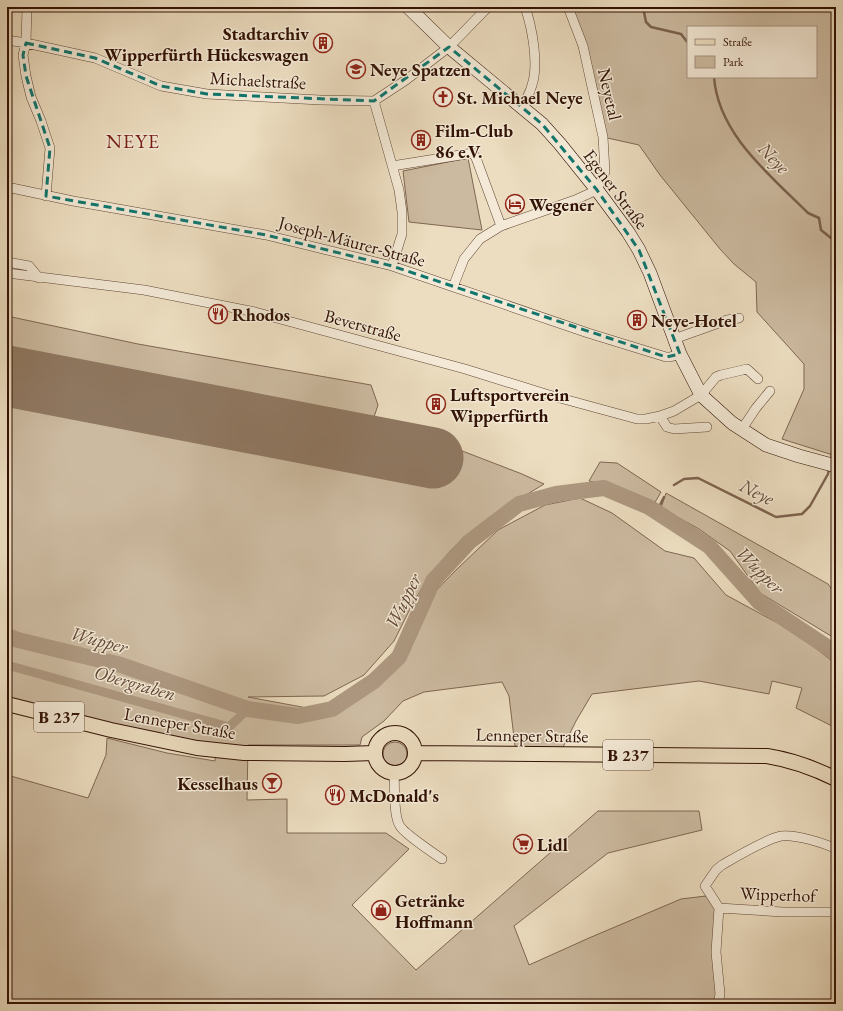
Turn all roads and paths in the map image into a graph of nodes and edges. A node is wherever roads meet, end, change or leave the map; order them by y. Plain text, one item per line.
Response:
1 (27, 7) edge
2 (408, 7) edge
3 (488, 7) edge
4 (525, 7) edge
5 (568, 7) edge
6 (7, 40) edge
7 (26, 43) junction
8 (449, 47) junction
9 (374, 101) junction
10 (521, 107) junction
11 (392, 166) junction
12 (7, 187) edge
13 (597, 190) junction
14 (46, 196) junction
15 (501, 226) junction
16 (7, 262) edge
17 (392, 266) junction
18 (7, 273) edge
19 (39, 278) junction
20 (453, 287) junction
21 (739, 318) dead end
22 (674, 338) junction
23 (680, 354) junction
24 (758, 379) dead end
25 (770, 391) dead end
26 (702, 395) junction
27 (660, 416) junction
28 (708, 427) dead end
29 (742, 429) junction
30 (836, 466) edge
31 (7, 704) edge
32 (374, 753) junction
33 (415, 753) junction
34 (394, 773) junction
35 (836, 779) edge
36 (836, 849) edge
37 (442, 859) dead end
38 (719, 908) junction
39 (836, 912) edge
40 (718, 1004) edge

1 - 7 street
2 - 8 street, Egener Straße
3 - 8 street
4 - 10 street
5 - 13 street, Neyetal
6 - 7 street, Michaelstraße
7 - 9 street, Michaelstraße
7 - 14 street
8 - 9 street
8 - 10 street, Egener Straße
9 - 11 street
10 - 13 street, Egener Straße
11 - 15 street
11 - 17 street
12 - 14 street, Joseph-Mäurer-Straße
13 - 15 street
13 - 22 street, Egener Straße
14 - 17 street, Joseph-Mäurer-Straße
15 - 20 street
16 - 19 street
17 - 20 street, Joseph-Mäurer-Straße
18 - 19 street, Beverstraße
19 - 27 street, Beverstraße
20 - 23 street, Joseph-Mäurer-Straße
21 - 22 street
22 - 23 street, Egener Straße
23 - 26 street, Egener Straße
24 - 26 street
25 - 29 street
26 - 27 street, Beverstraße
26 - 29 street, Egener Straße
27 - 28 street
29 - 30 street, Egener Straße
31 - 32 main road, Lenneper Straße / B 237
32 - 33 main road
32 - 34 main road
33 - 34 main road
33 - 35 main road, Lenneper Straße / B 237
34 - 37 street
36 - 38 street, Wipperhof
38 - 39 street, Wipperhof
38 - 40 street, Wipperhof

